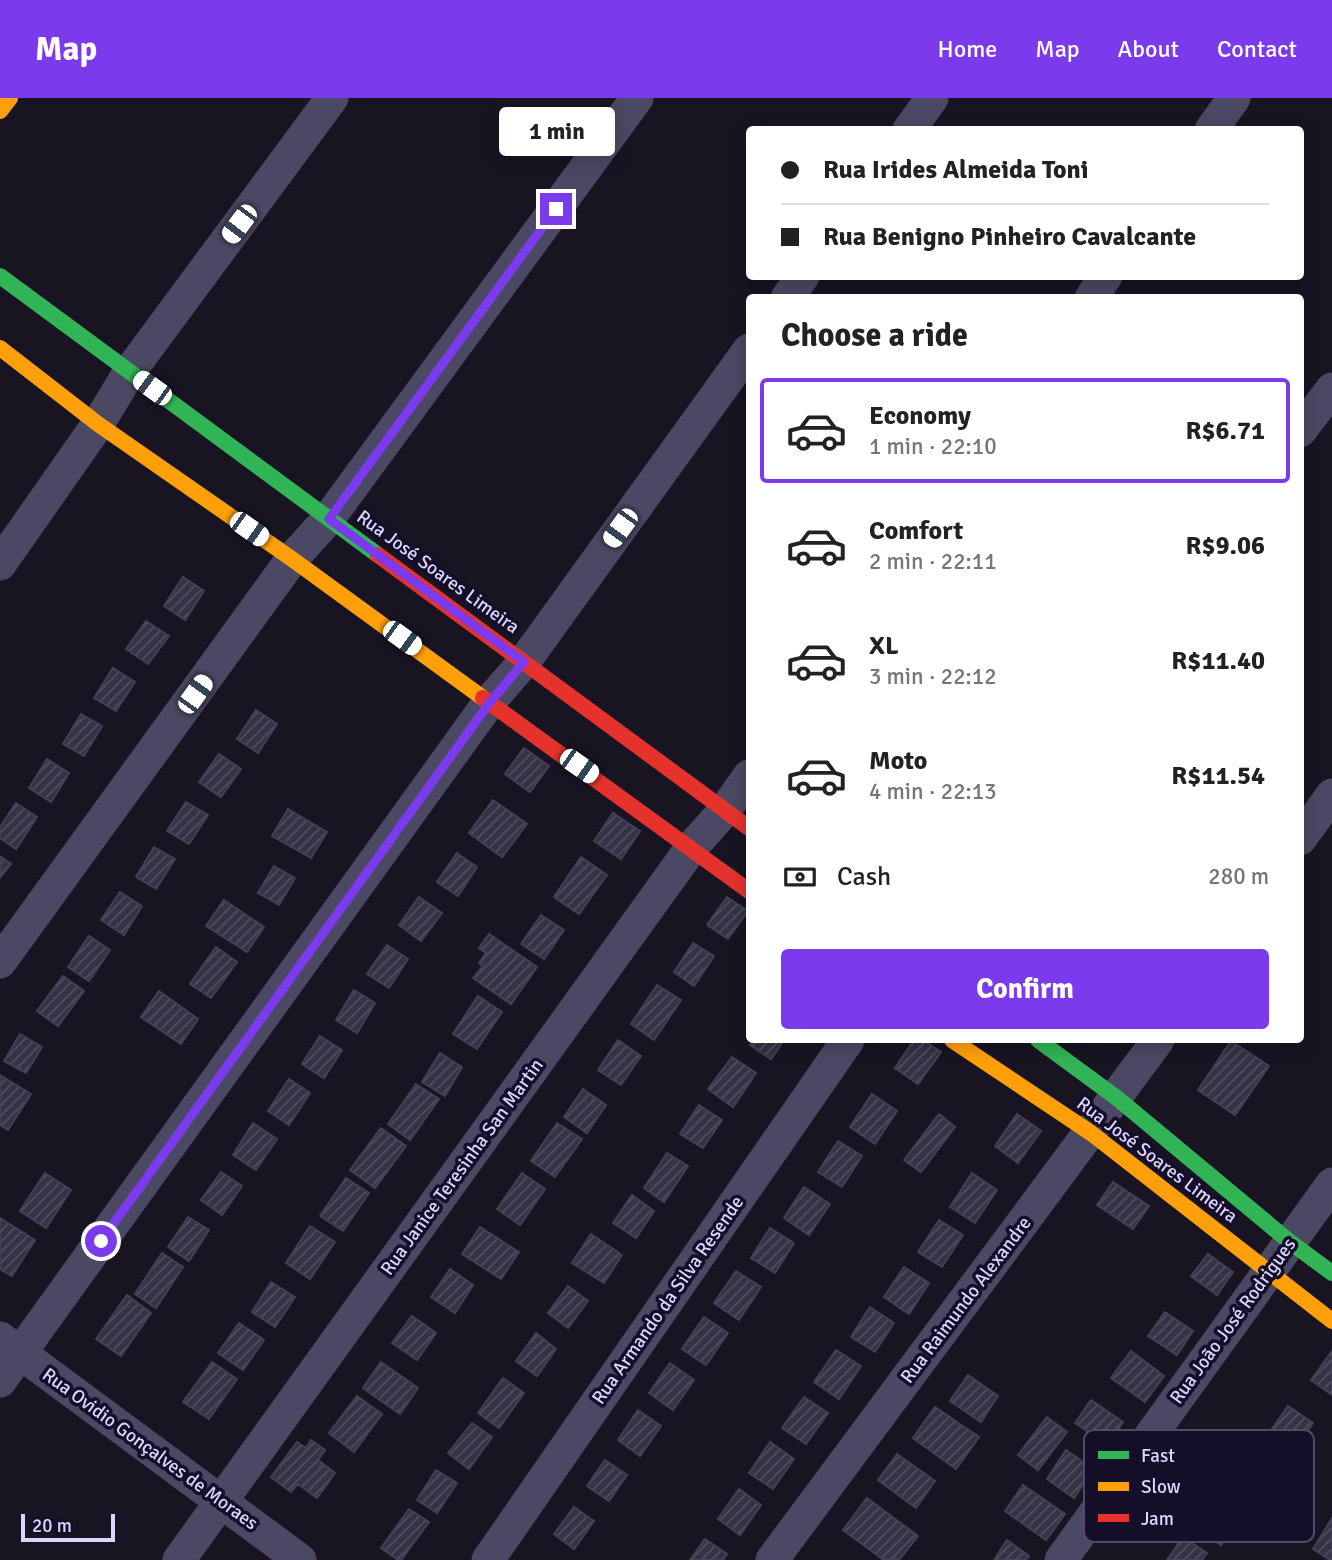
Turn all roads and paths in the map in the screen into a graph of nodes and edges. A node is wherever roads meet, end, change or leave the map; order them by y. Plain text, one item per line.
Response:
1 (10, 98) edge
2 (332, 98) edge
3 (637, 98) edge
4 (932, 98) edge
5 (1234, 98) edge
6 (0, 111) edge
7 (912, 126) edge
8 (1215, 126) edge
9 (0, 276) edge
10 (0, 348) edge
11 (746, 355) edge
12 (130, 372) junction
13 (1332, 389) edge
14 (98, 424) junction
15 (1304, 426) edge
16 (329, 519) junction
17 (292, 559) junction
18 (0, 564) edge
19 (524, 662) junction
20 (490, 702) junction
21 (746, 787) edge
22 (1332, 795) edge
23 (737, 819) edge
24 (1304, 834) edge
25 (692, 847) junction
26 (746, 889) edge
27 (0, 962) edge
28 (846, 1043) edge
29 (956, 1043) edge
30 (1042, 1043) edge
31 (1156, 1043) edge
32 (1117, 1098) junction
33 (1091, 1133) junction
34 (1332, 1184) edge
35 (1290, 1242) junction
36 (1269, 1271) junction
37 (1332, 1273) edge
38 (1332, 1321) edge
39 (10, 1346) edge
40 (0, 1381) edge
41 (1154, 1430) edge
42 (222, 1502) junction
43 (1084, 1527) edge
44 (179, 1560) edge
45 (300, 1560) edge
46 (488, 1560) edge
47 (772, 1560) edge
48 (1060, 1560) edge

1 - 6 street
2 - 12 street
3 - 16 street
4 - 7 street
5 - 8 street
9 - 12 street, Rua José Soares Limeira
10 - 14 street
11 - 19 street
12 - 14 street
12 - 16 street, Rua José Soares Limeira
13 - 15 street
14 - 17 street
14 - 18 street
16 - 17 street
16 - 19 street, Rua José Soares Limeira
17 - 20 street
17 - 27 street
19 - 20 street
19 - 23 street, Rua José Soares Limeira
20 - 25 street
20 - 39 street
21 - 23 street, Rua Janice Teresinha San Martin
22 - 24 street
23 - 25 street, Rua Janice Teresinha San Martin
25 - 26 street
25 - 42 street, Rua Janice Teresinha San Martin
28 - 46 street, Rua Armando da Silva Resende
29 - 33 street, Rua José Soares Limeira
30 - 32 street, Rua José Soares Limeira
31 - 32 street, Rua Raimundo Alexandre
32 - 33 street, Rua Raimundo Alexandre
32 - 35 street, Rua José Soares Limeira
33 - 36 street, Rua José Soares Limeira
33 - 47 street, Rua Raimundo Alexandre
34 - 35 street, Rua João José Rodrigues
35 - 36 street, Rua João José Rodrigues
35 - 37 street, Rua José Soares Limeira
36 - 38 street, Rua José Soares Limeira
36 - 41 street, Rua João José Rodrigues
39 - 40 street
39 - 42 street, Rua Ovidio Gonçalves de Moraes
42 - 44 street, Rua Janice Teresinha San Martin
42 - 45 street, Rua Ovidio Gonçalves de Moraes
43 - 48 street, Rua João José Rodrigues

